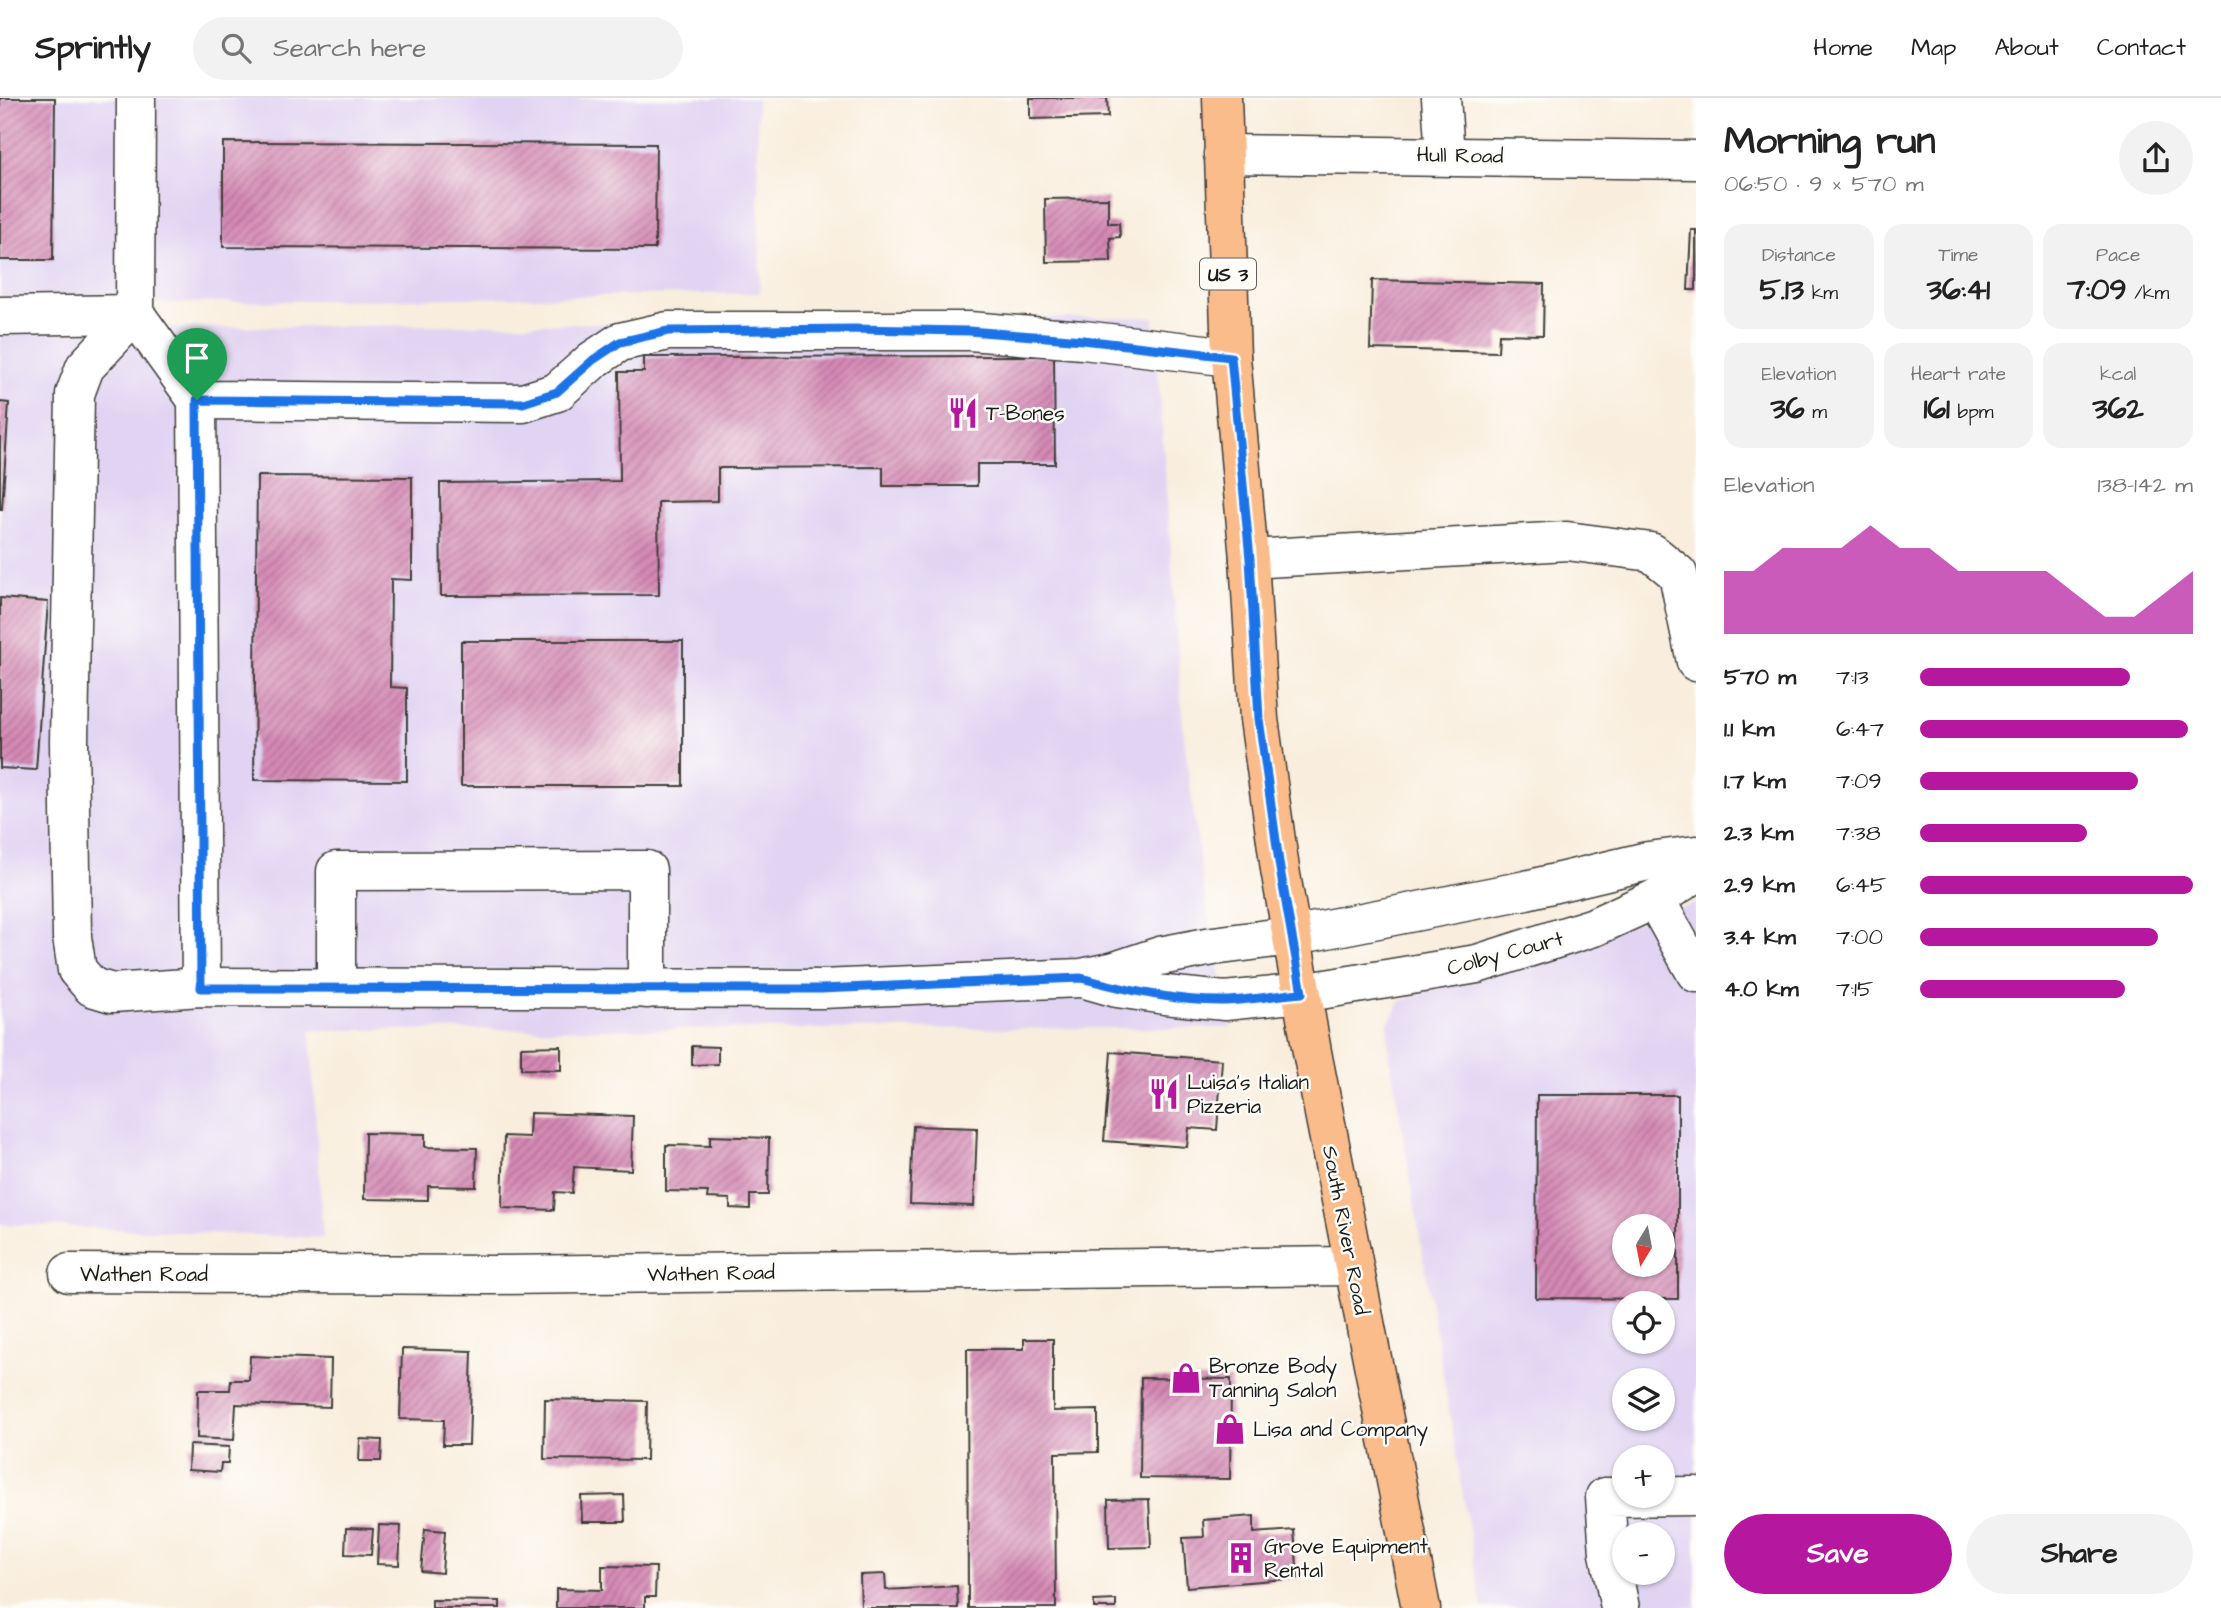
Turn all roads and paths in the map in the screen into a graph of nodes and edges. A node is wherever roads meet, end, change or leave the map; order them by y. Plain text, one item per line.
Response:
1 (136, 98) edge
2 (1222, 98) edge
3 (1441, 98) edge
4 (1223, 153) junction
5 (1445, 155) junction
6 (1696, 160) edge
7 (135, 314) junction
8 (0, 316) edge
9 (1231, 357) junction
10 (197, 400) junction
11 (1250, 559) junction
12 (1696, 662) edge
13 (1696, 855) edge
14 (1696, 873) edge
15 (1656, 899) junction
16 (1291, 936) junction
17 (1696, 974) edge
18 (1081, 978) junction
19 (336, 987) junction
20 (201, 988) junction
21 (647, 989) junction
22 (1302, 993) junction
23 (1353, 1266) junction
24 (69, 1273) dead end
25 (1696, 1496) edge
26 (1420, 1608) edge
27 (1620, 1608) edge

1 - 7 street
2 - 4 main road, South River Road / US 3
3 - 5 street
4 - 5 street, Hull Road
4 - 9 main road, South River Road / US 3
5 - 6 street, Hull Road
7 - 8 street
7 - 10 street
7 - 20 street
9 - 10 street
9 - 11 main road, South River Road / US 3
10 - 20 street
11 - 12 street
11 - 16 main road, South River Road / US 3
13 - 16 street
14 - 15 street, Colby Court
15 - 17 street
15 - 22 street, Colby Court
16 - 18 street
16 - 22 main road, South River Road / US 3
18 - 21 street
18 - 22 street, Colby Court
19 - 20 street
19 - 21 street
19 - 21 street
22 - 23 main road, South River Road / US 3
23 - 24 street, Wathen Road
23 - 26 main road, South River Road / US 3
25 - 27 street

